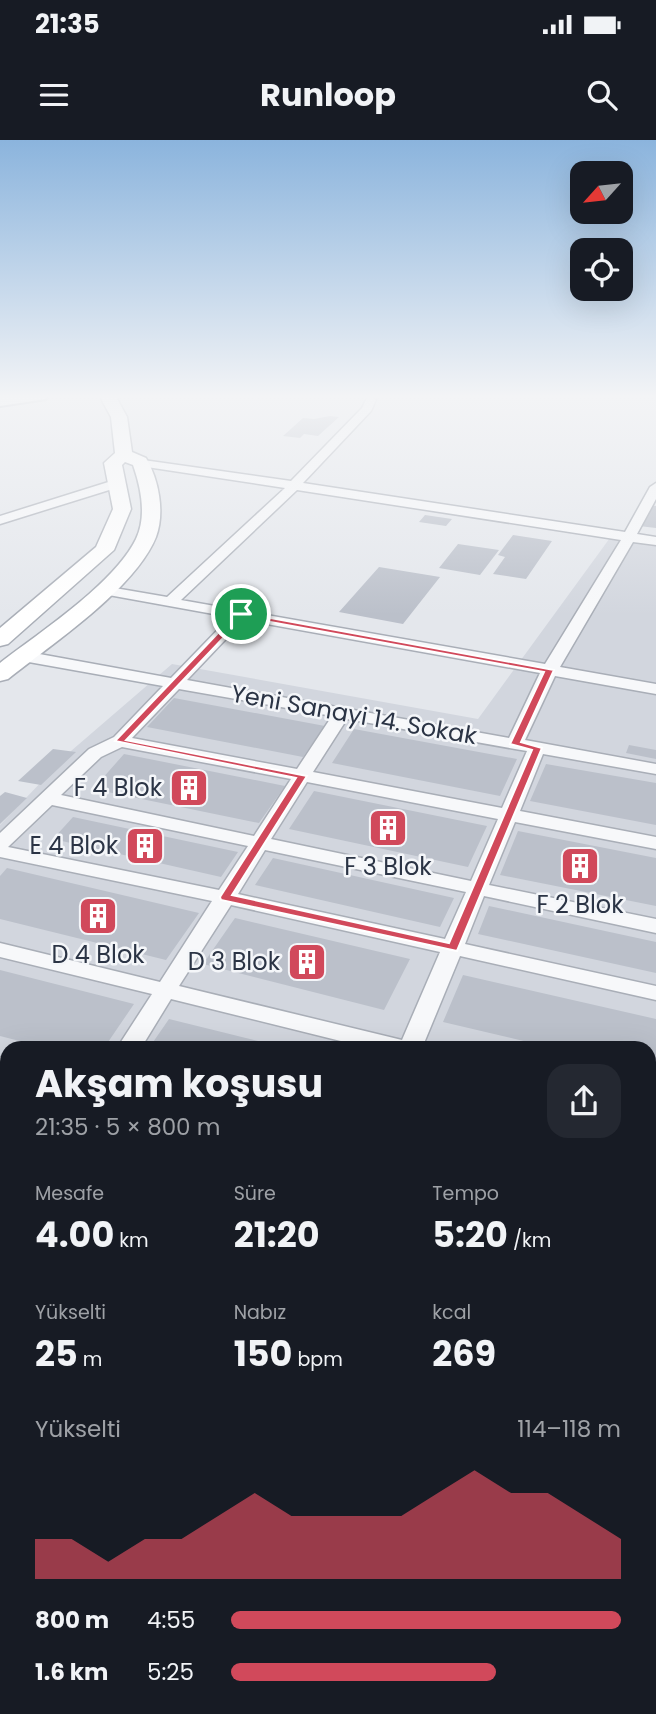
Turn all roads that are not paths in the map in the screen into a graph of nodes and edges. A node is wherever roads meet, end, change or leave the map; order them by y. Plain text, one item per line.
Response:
1 (114, 468) edge
2 (139, 468) edge
3 (186, 468) edge
4 (311, 468) edge
5 (118, 483) junction
6 (293, 487) junction
7 (656, 487) edge
8 (0, 520) edge
9 (629, 538) junction
10 (656, 541) edge
11 (66, 583) junction
12 (103, 590) junction
13 (172, 601) junction
14 (241, 614) junction
15 (0, 639) edge
16 (23, 656) junction
17 (550, 670) junction
18 (0, 674) edge
19 (176, 683) junction
20 (656, 689) edge
21 (342, 713) junction
22 (120, 741) junction
23 (515, 744) junction
24 (537, 748) junction
25 (656, 769) edge
26 (302, 776) junction
27 (47, 798) junction
28 (509, 815) junction
29 (261, 841) junction
30 (656, 843) edge
31 (0, 844) edge
32 (0, 851) edge
33 (478, 888) junction
34 (225, 897) junction
35 (656, 926) edge
36 (453, 948) junction
37 (0, 950) edge
38 (166, 990) junction
39 (656, 993) edge
40 (133, 1041) edge
41 (373, 1041) edge
42 (413, 1041) edge

1 - 5 street
2 - 12 street
3 - 6 street
4 - 6 street
5 - 8 street
5 - 11 street
6 - 9 street
6 - 13 street
7 - 9 street
9 - 10 street
9 - 17 street
11 - 12 street
11 - 15 street
12 - 13 street
12 - 16 street
13 - 14 street
14 - 17 street
14 - 19 street
16 - 18 street
16 - 19 street, Yeni Sanayi 14. Sokak
17 - 20 street
17 - 23 street
19 - 21 street, Yeni Sanayi 14. Sokak
19 - 22 street
21 - 23 street, Yeni Sanayi 14. Sokak
21 - 26 street
22 - 26 street
22 - 27 street
23 - 24 street, Yeni Sanayi 14. Sokak
24 - 25 street, Yeni Sanayi 14. Sokak
24 - 28 street
26 - 28 street
26 - 29 street
27 - 29 street
27 - 31 street
28 - 30 street
28 - 33 street
29 - 33 street
29 - 34 street
32 - 34 street
33 - 35 street
33 - 36 street
34 - 36 street
34 - 38 street
36 - 39 street
36 - 42 street
37 - 38 street
38 - 40 street
38 - 41 street

